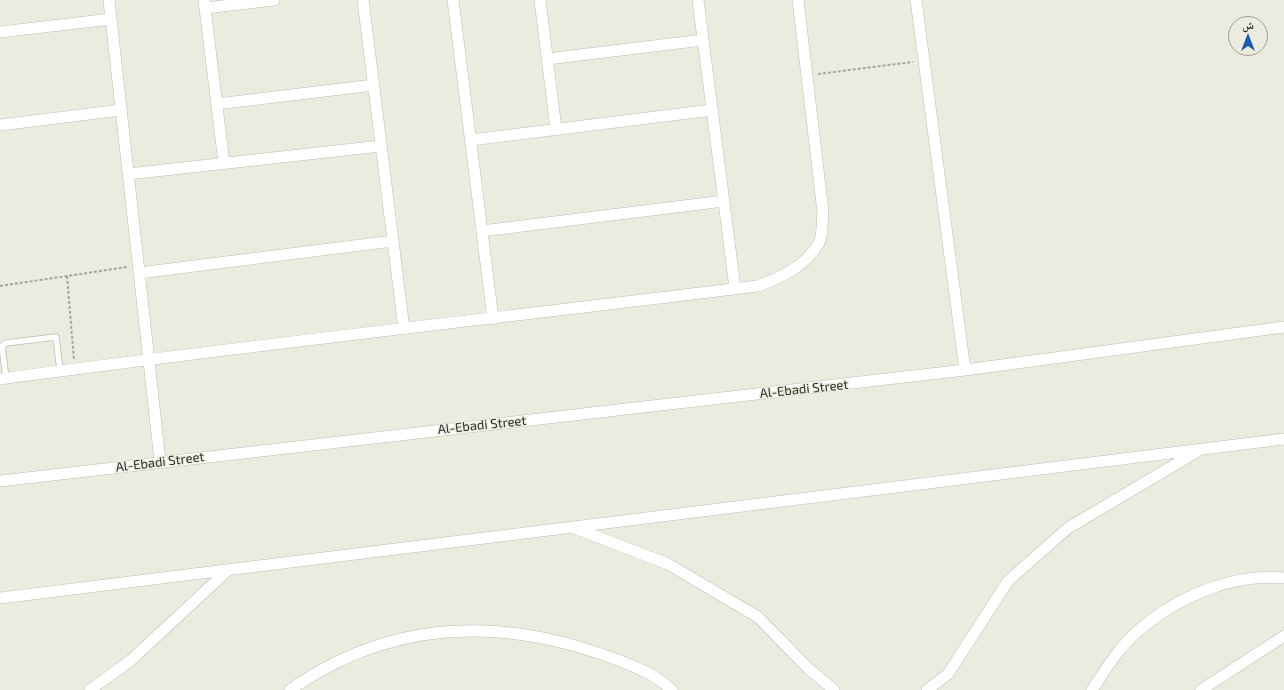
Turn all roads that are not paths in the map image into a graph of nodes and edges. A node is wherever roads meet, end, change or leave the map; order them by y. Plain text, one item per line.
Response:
1 (109, 0) edge
2 (274, 0) edge
3 (363, 0) edge
4 (453, 0) edge
5 (540, 0) edge
6 (698, 0) edge
7 (798, 0) edge
8 (916, 0) edge
9 (204, 4) edge
10 (111, 19) junction
11 (0, 32) edge
12 (703, 40) junction
13 (547, 59) junction
14 (374, 85) junction
15 (217, 104) junction
16 (121, 110) junction
17 (712, 110) junction
18 (0, 125) edge
19 (556, 129) junction
20 (471, 140) junction
21 (381, 146) junction
22 (224, 163) junction
23 (128, 174) junction
24 (724, 201) junction
25 (482, 231) junction
26 (393, 241) junction
27 (139, 269) junction
28 (735, 288) junction
29 (493, 319) junction
30 (1284, 327) edge
31 (404, 329) junction
32 (149, 359) junction
33 (965, 370) junction
34 (60, 371) junction
35 (3, 378) edge
36 (1284, 439) edge
37 (1252, 443) junction
38 (1284, 446) edge
39 (1202, 448) junction
40 (160, 461) junction
41 (0, 481) edge
42 (571, 527) junction
43 (227, 571) junction
44 (1284, 578) edge
45 (0, 598) edge
46 (1284, 636) edge
47 (90, 690) edge
48 (290, 690) edge
49 (672, 690) edge
50 (834, 690) edge
51 (927, 690) edge
52 (1092, 690) edge
53 (1201, 690) edge

1 - 10 street
2 - 9 street
3 - 14 street
4 - 20 street
5 - 13 street
6 - 12 street
7 - 28 street
8 - 33 street
9 - 15 street
10 - 11 street
10 - 16 street
12 - 13 street
12 - 17 street
13 - 19 street
14 - 15 street
14 - 21 street
15 - 22 street
16 - 18 street
16 - 23 street
17 - 19 street
17 - 24 street
19 - 20 street
20 - 25 street
21 - 22 street
21 - 26 street
22 - 23 street
23 - 27 street
24 - 25 street
24 - 28 street
25 - 29 street
26 - 27 street
26 - 31 street
27 - 32 street
28 - 29 street
29 - 31 street
30 - 33 street, Al-Ebadi Street
31 - 32 street
32 - 34 street
32 - 40 street
33 - 40 street, Al-Ebadi Street
34 - 35 street
34 - 35 lane
36 - 37 street
37 - 38 street
37 - 39 street
39 - 42 street
39 - 51 street
40 - 41 street, Al-Ebadi Street
42 - 43 street
42 - 50 street
43 - 45 street
43 - 47 street
44 - 52 street
46 - 53 street
48 - 49 street

